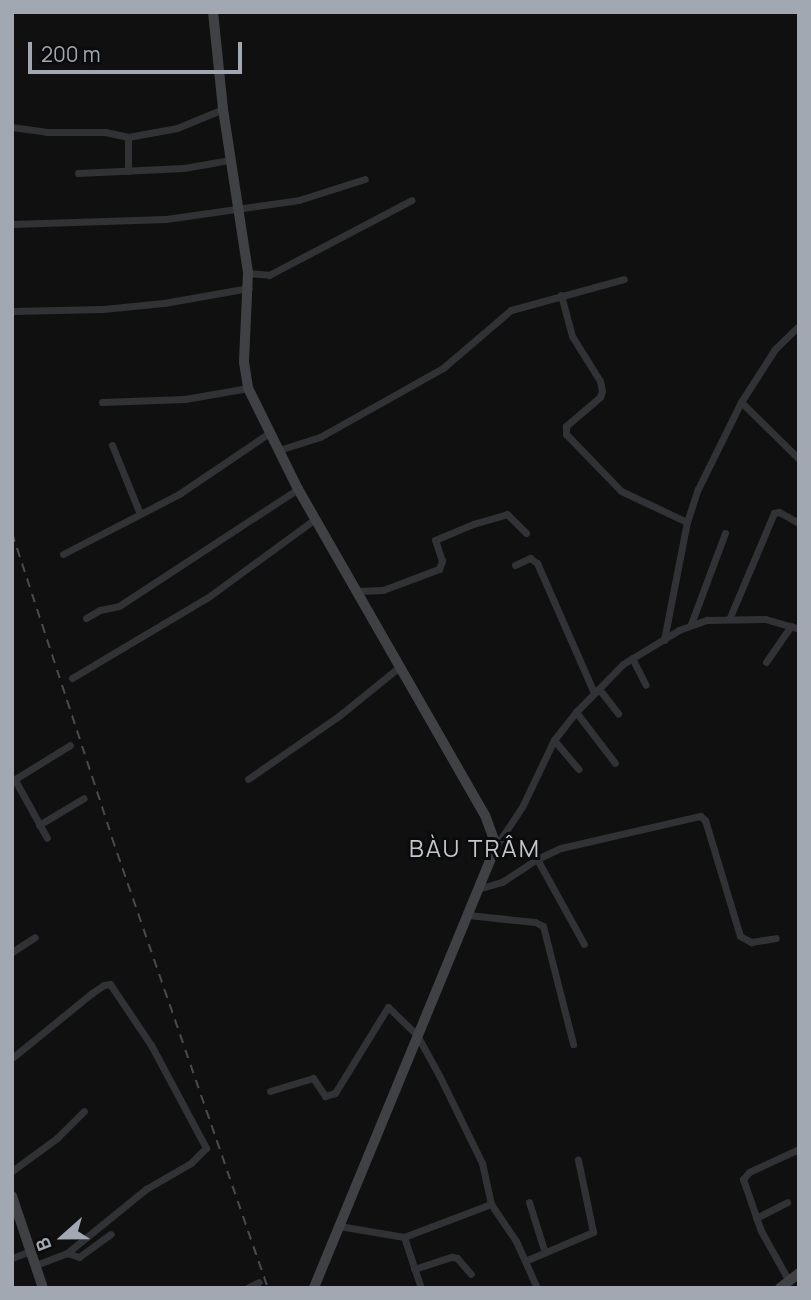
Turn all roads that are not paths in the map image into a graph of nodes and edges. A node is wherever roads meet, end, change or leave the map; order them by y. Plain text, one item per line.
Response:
1 (213, 12) edge
2 (223, 109) junction
3 (12, 127) edge
4 (128, 138) junction
5 (230, 160) junction
6 (128, 171) junction
7 (78, 173) dead end
8 (365, 179) dead end
9 (412, 200) dead end
10 (239, 209) junction
11 (12, 224) edge
12 (248, 273) junction
13 (624, 279) dead end
14 (249, 288) junction
15 (561, 295) junction
16 (12, 311) edge
17 (799, 327) edge
18 (247, 388) junction
19 (102, 402) dead end
20 (741, 402) junction
21 (269, 433) junction
22 (112, 445) dead end
23 (279, 450) junction
24 (799, 459) edge
25 (298, 489) junction
26 (140, 514) junction
27 (315, 519) junction
28 (687, 523) junction
29 (799, 523) edge
30 (526, 533) dead end
31 (725, 533) dead end
32 (63, 554) dead end
33 (515, 565) dead end
34 (357, 591) junction
35 (730, 617) junction
36 (86, 618) dead end
37 (690, 624) junction
38 (795, 627) edge
39 (664, 640) junction
40 (632, 659) junction
41 (766, 662) dead end
42 (398, 668) junction
43 (72, 678) dead end
44 (646, 685) dead end
45 (596, 691) junction
46 (576, 712) junction
47 (618, 713) dead end
48 (554, 740) junction
49 (70, 744) dead end
50 (615, 763) dead end
51 (578, 769) dead end
52 (248, 779) dead end
53 (14, 780) edge
54 (84, 798) dead end
55 (39, 825) junction
56 (47, 838) dead end
57 (496, 846) junction
58 (537, 859) junction
59 (481, 888) junction
60 (468, 915) junction
61 (35, 937) dead end
62 (776, 938) dead end
63 (584, 944) dead end
64 (12, 952) edge
65 (417, 1035) junction
66 (573, 1044) dead end
67 (12, 1058) edge
68 (270, 1091) dead end
69 (84, 1111) dead end
70 (799, 1149) edge
71 (578, 1160) dead end
72 (12, 1171) edge
73 (12, 1196) edge
74 (528, 1202) dead end
75 (787, 1202) dead end
76 (491, 1204) junction
77 (756, 1218) junction
78 (339, 1226) junction
79 (111, 1234) dead end
80 (404, 1237) junction
81 (30, 1251) junction
82 (67, 1252) junction
83 (545, 1253) junction
84 (12, 1258) edge
85 (525, 1261) junction
86 (35, 1265) junction
87 (414, 1269) junction
88 (799, 1273) edge
89 (471, 1274) dead end
90 (259, 1282) dead end
91 (784, 1285) edge
92 (43, 1288) edge
93 (247, 1288) edge
94 (314, 1288) edge
95 (421, 1288) edge
96 (537, 1288) edge

1 - 2 street
2 - 4 street
2 - 5 street
3 - 4 street
4 - 6 street
5 - 6 street
5 - 10 street
6 - 7 street
8 - 10 street
9 - 12 street
10 - 11 street
10 - 12 street
12 - 14 street
13 - 15 street
14 - 16 street
14 - 18 street
15 - 23 street
15 - 28 street
17 - 20 street
18 - 19 street
18 - 21 street
20 - 24 street
20 - 28 street
21 - 23 street
21 - 26 street
22 - 26 street
23 - 25 street
25 - 27 street
25 - 36 street
26 - 32 street
27 - 34 street
27 - 43 street
28 - 39 street
29 - 35 street
30 - 34 street
31 - 37 street
33 - 45 street
34 - 42 street
35 - 37 street
35 - 38 street
37 - 39 street
38 - 41 street
39 - 40 street
40 - 44 street
40 - 45 street
42 - 52 street
42 - 57 street
45 - 46 street
45 - 47 street
46 - 48 street
46 - 50 street
48 - 51 street
48 - 57 street
49 - 53 street
53 - 55 street
54 - 55 street
55 - 56 street
57 - 59 street
58 - 59 street
58 - 62 street
58 - 63 street
59 - 60 street
60 - 65 street
60 - 66 street
61 - 64 street
65 - 68 street
65 - 76 street
65 - 78 street
67 - 82 street
69 - 72 street
70 - 77 street
71 - 83 street
73 - 81 street
74 - 83 street
75 - 77 street
76 - 80 street
76 - 85 street
77 - 91 street
78 - 80 street
78 - 94 street
79 - 82 street
80 - 87 street
81 - 84 street
81 - 86 street
82 - 86 street
83 - 85 street
85 - 96 street
86 - 92 street
87 - 89 street
87 - 95 street
88 - 91 street
90 - 93 street

